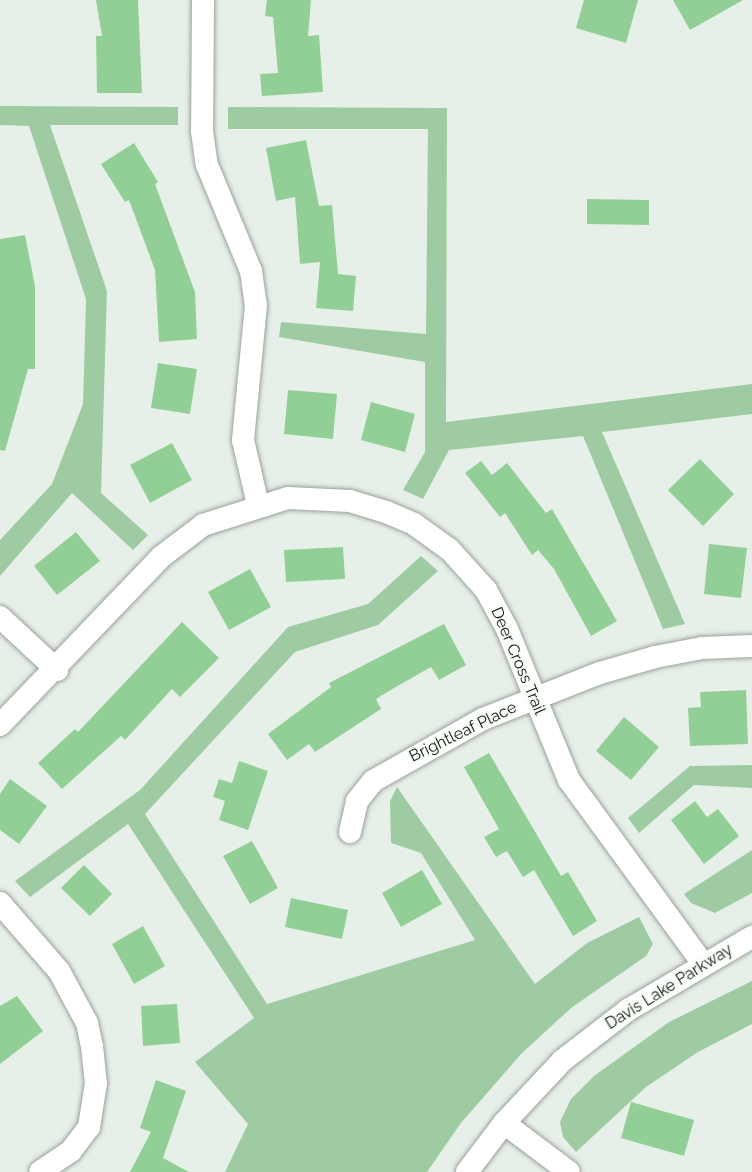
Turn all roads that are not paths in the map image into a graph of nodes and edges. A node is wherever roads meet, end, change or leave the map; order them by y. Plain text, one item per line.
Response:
1 (203, 0) edge
2 (258, 504) junction
3 (0, 617) edge
4 (752, 646) edge
5 (57, 670) junction
6 (534, 699) junction
7 (0, 725) edge
8 (350, 832) dead end
9 (0, 903) edge
10 (752, 937) edge
11 (703, 964) junction
12 (504, 1123) junction
13 (40, 1172) edge
14 (467, 1172) edge
15 (569, 1172) edge

1 - 2 street
2 - 5 street, Deer Cross Trail
2 - 6 street, Deer Cross Trail
3 - 5 street
4 - 6 street, Brightleaf Place
5 - 7 street, Deer Cross Trail
6 - 8 street, Brightleaf Place
6 - 11 street, Deer Cross Trail
9 - 13 street
10 - 11 street, Davis Lake Parkway
11 - 12 street, Davis Lake Parkway
12 - 14 street, Davis Lake Parkway
12 - 15 street

